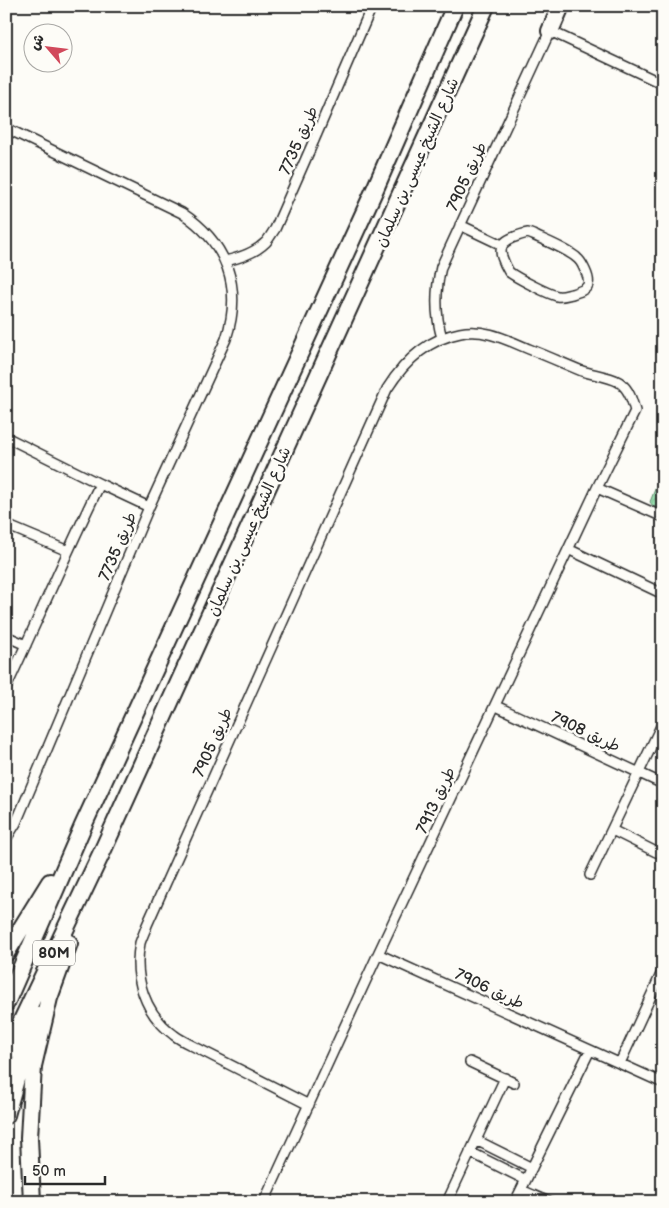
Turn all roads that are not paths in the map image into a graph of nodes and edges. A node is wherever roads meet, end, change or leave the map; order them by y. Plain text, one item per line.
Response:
1 (372, 6) edge
2 (455, 6) edge
3 (486, 6) edge
4 (561, 6) edge
5 (550, 31) junction
6 (663, 84) edge
7 (6, 128) edge
8 (460, 225) junction
9 (502, 245) junction
10 (225, 261) junction
11 (442, 338) junction
12 (635, 412) joint
13 (6, 437) edge
14 (100, 484) junction
15 (597, 488) junction
16 (149, 507) junction
17 (663, 517) edge
18 (6, 525) edge
19 (568, 550) junction
20 (68, 551) junction
21 (663, 594) edge
22 (6, 636) edge
23 (26, 645) junction
24 (6, 688) edge
25 (496, 706) junction
26 (663, 722) edge
27 (639, 773) junction
28 (663, 784) edge
29 (83, 826) junction
30 (612, 830) junction
31 (6, 839) edge
32 (102, 852) junction
33 (663, 853) edge
34 (590, 875) dead end
35 (6, 953) edge
36 (378, 954) junction
37 (52, 957) junction
38 (663, 970) edge
39 (37, 989) junction
40 (6, 1003) edge
41 (590, 1050) junction
42 (6, 1054) edge
43 (470, 1062) dead end
44 (620, 1063) junction
45 (6, 1072) edge
46 (663, 1083) edge
47 (309, 1105) junction
48 (6, 1115) edge
49 (476, 1140) junction
50 (470, 1152) junction
51 (532, 1168) junction
52 (526, 1180) junction
53 (521, 1190) junction
54 (32, 1202) edge
55 (264, 1202) edge
56 (446, 1202) edge
57 (515, 1202) edge
58 (549, 1202) edge

1 - 10 street, طريق 7735
2 - 29 highway, شارع الشيخ عيسى بن سلمان
3 - 32 highway, شارع الشيخ عيسى بن سلمان
4 - 5 highway
5 - 6 street
5 - 8 street, طريق 7905
7 - 10 street, طريق 7735
8 - 9 street
8 - 11 street, طريق 7905
9 - 9 street
10 - 16 street, طريق 7735
11 - 12 street, طريق 7905
11 - 47 street, طريق 7905
12 - 15 street, طريق 7913
13 - 14 street
14 - 16 street
14 - 20 street
15 - 17 street
15 - 19 street, طريق 7913
16 - 31 street, طريق 7735
18 - 20 street
19 - 21 street
19 - 25 street, طريق 7913
20 - 23 street
22 - 23 street
23 - 24 street
25 - 27 street, طريق 7908
25 - 36 street, طريق 7913
26 - 27 street
27 - 28 street, طريق 7908
27 - 30 street
29 - 35 highway
29 - 40 highway, شارع الشيخ عيسى بن سلمان / 80M
30 - 33 street
30 - 34 street
32 - 37 highway, شارع الشيخ عيسى بن سلمان / 80M
32 - 54 highway
36 - 41 street, طريق 7906
36 - 47 street, طريق 7913
37 - 39 highway, شارع الشيخ عيسى بن سلمان / 80M
37 - 48 highway
38 - 44 street
39 - 42 highway, شارع الشيخ عيسى بن سلمان / 80M
39 - 45 highway
41 - 44 street, طريق 7906
41 - 51 street
43 - 49 street
44 - 46 street, طريق 7906
47 - 55 street, طريق 7913
49 - 50 street
49 - 51 street
50 - 52 street
50 - 56 street
51 - 52 street
52 - 53 street
53 - 57 street
53 - 58 street

